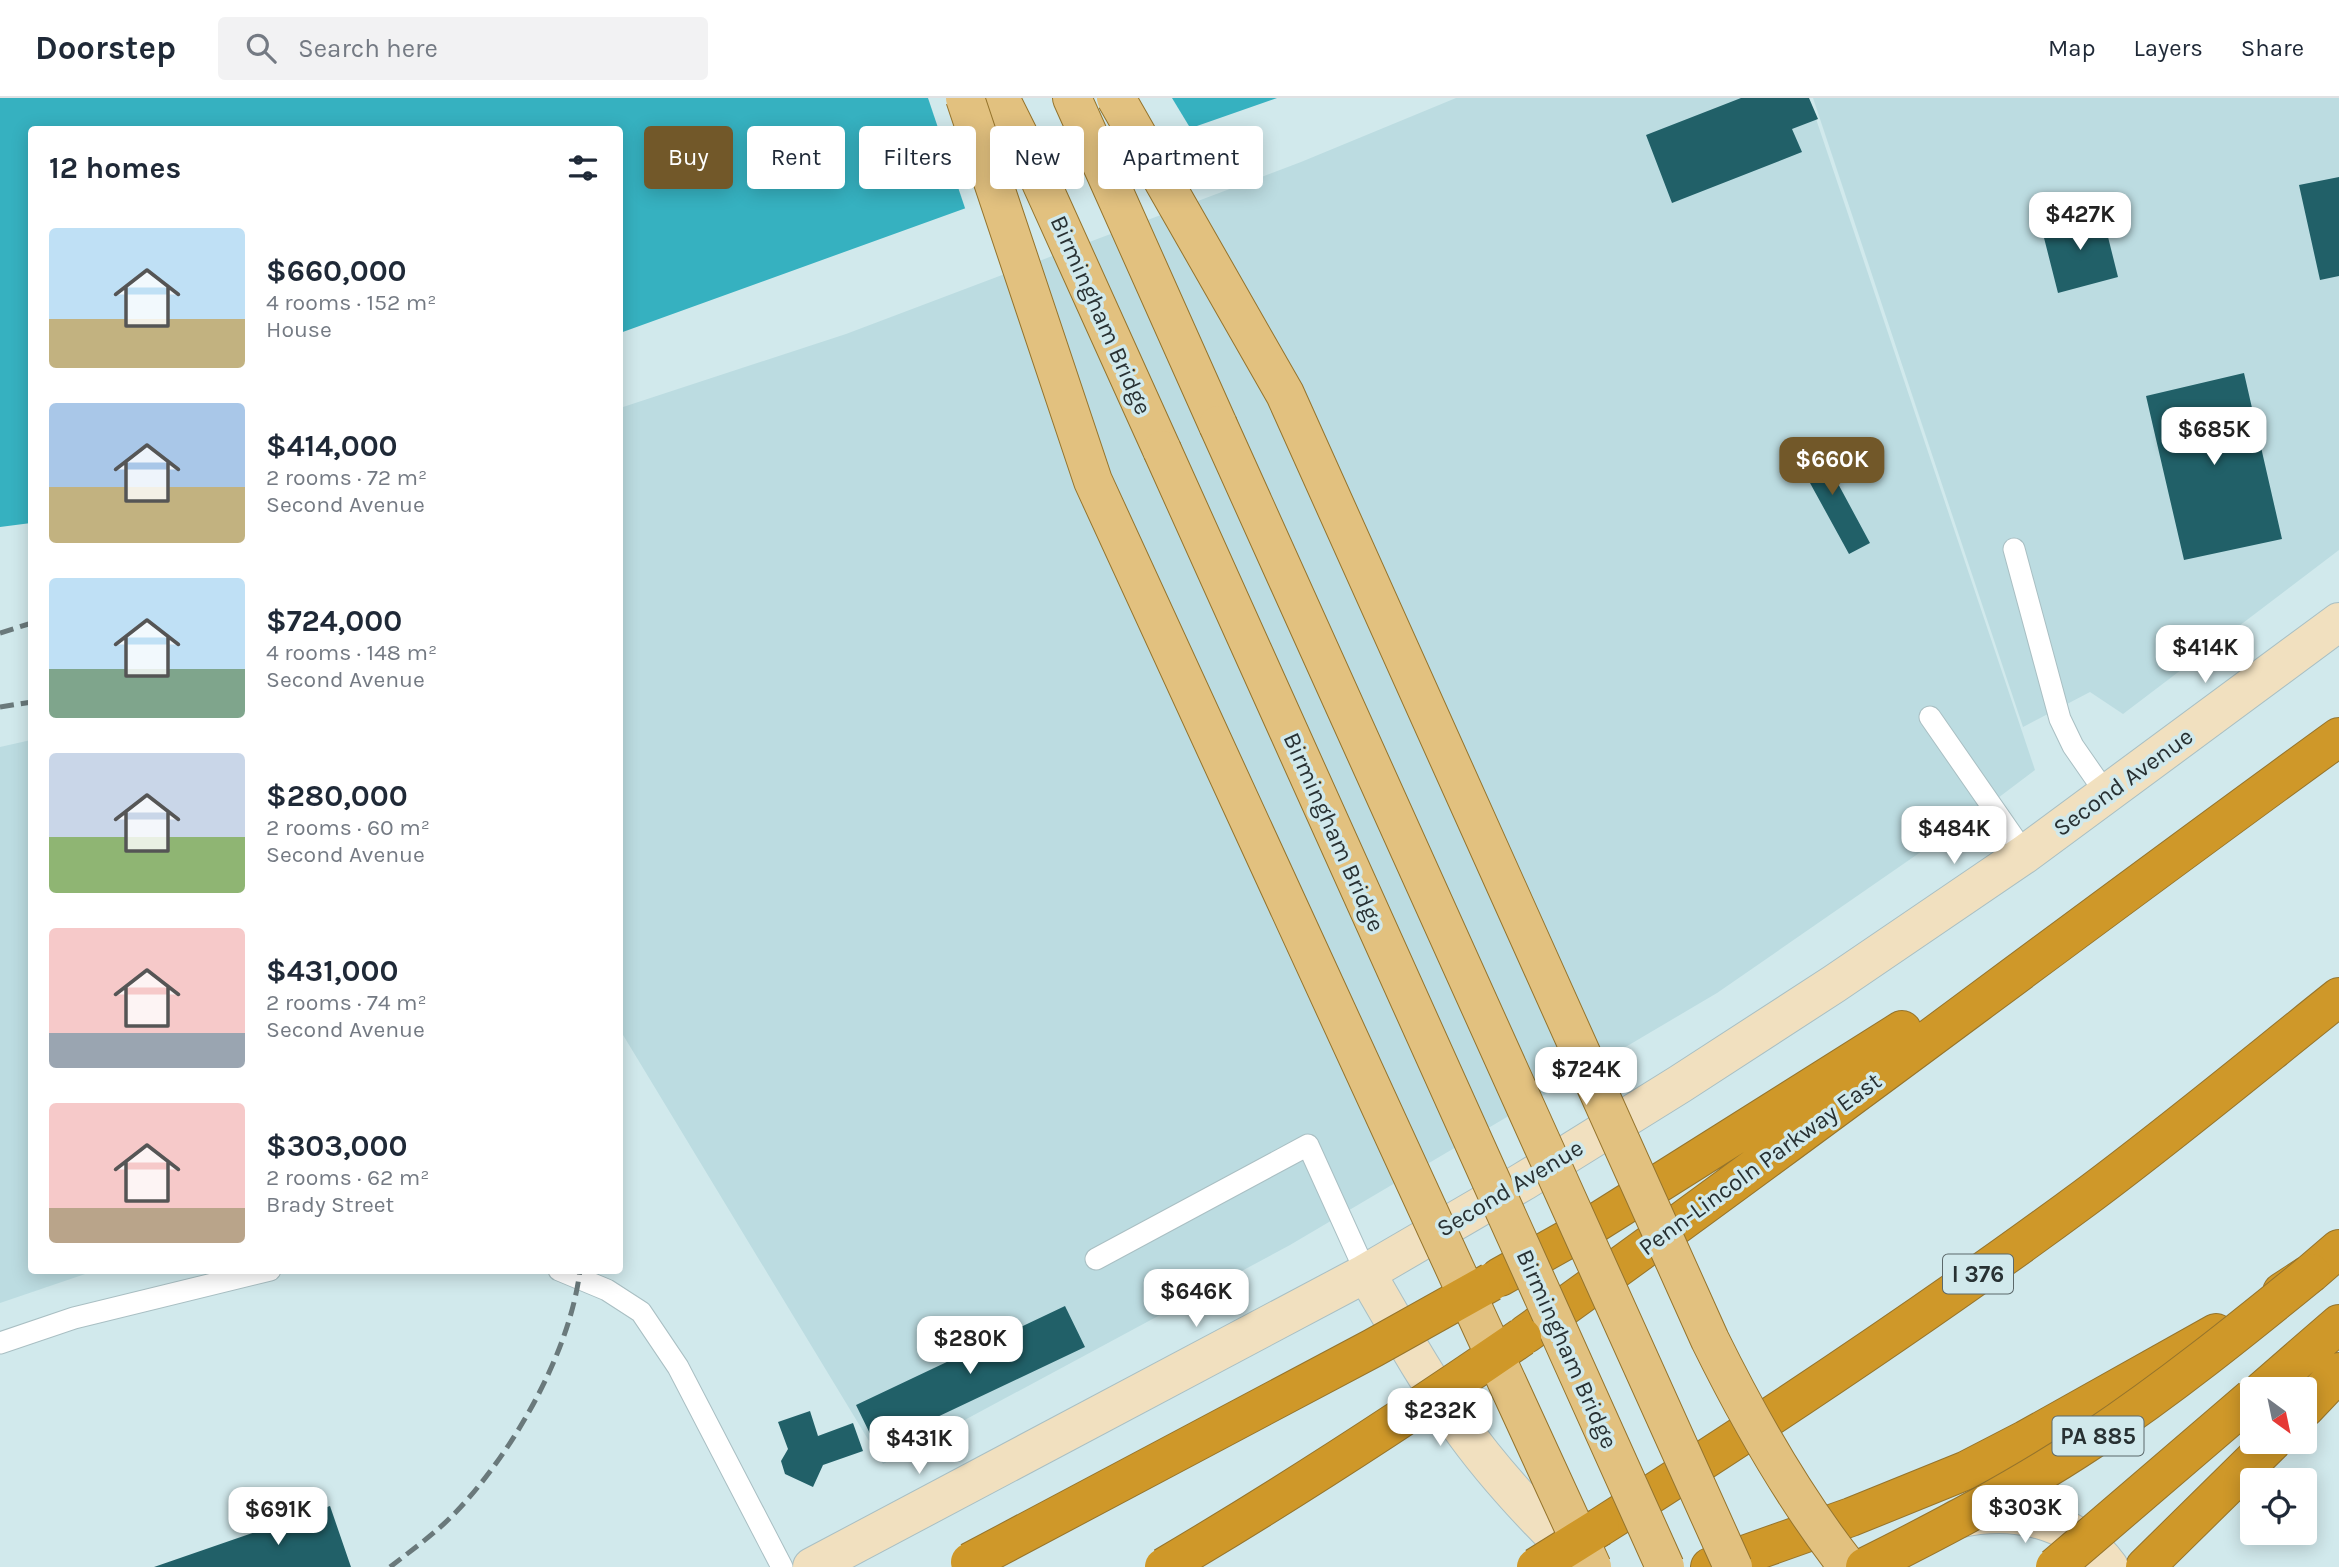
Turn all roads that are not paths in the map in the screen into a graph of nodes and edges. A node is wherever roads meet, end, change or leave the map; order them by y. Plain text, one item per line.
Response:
1 (965, 98) edge
2 (1000, 98) edge
3 (1072, 98) edge
4 (1116, 98) edge
5 (2014, 549) dead end
6 (2339, 622) edge
7 (1930, 717) dead end
8 (2339, 737) edge
9 (2107, 794) junction
10 (2025, 854) junction
11 (2169, 859) junction
12 (2339, 997) edge
13 (2339, 1249) edge
14 (1096, 1259) dead end
15 (1366, 1273) junction
16 (2311, 1273) junction
17 (254, 1274) edge
18 (569, 1274) edge
19 (2339, 1324) edge
20 (0, 1343) edge
21 (2339, 1372) edge
22 (2278, 1377) edge
23 (2317, 1395) edge
24 (2240, 1408) edge
25 (2260, 1454) edge
26 (782, 1567) edge
27 (812, 1567) edge
28 (961, 1567) edge
29 (1164, 1567) edge
30 (1536, 1567) edge
31 (1586, 1567) edge
32 (1592, 1567) edge
33 (1665, 1567) edge
34 (1710, 1567) edge
35 (1733, 1567) edge
36 (1841, 1567) edge
37 (1848, 1567) edge
38 (1865, 1567) edge
39 (2054, 1567) edge
40 (2109, 1567) edge
41 (2145, 1567) edge

1 - 32 main road, bridge
2 - 33 main road, Birmingham Bridge, bridge
3 - 35 main road, bridge
4 - 37 main road, bridge
5 - 9 lane
6 - 9 main road, Second Avenue
7 - 10 lane
8 - 11 highway, Penn-Lincoln Parkway East
9 - 10 main road, Second Avenue
10 - 15 main road, Second Avenue
11 - 28 highway, bridge
11 - 29 highway, Penn-Lincoln Parkway East, bridge
12 - 30 highway, I 376, bridge
13 - 16 highway, PA 885
14 - 15 lane
15 - 27 main road, Second Avenue
15 - 31 main road
16 - 34 highway, bridge
16 - 38 highway, PA 885, bridge
17 - 20 lane
18 - 26 lane
19 - 22 highway
21 - 23 highway
24 - 39 highway, bridge
25 - 41 highway
36 - 40 main road

